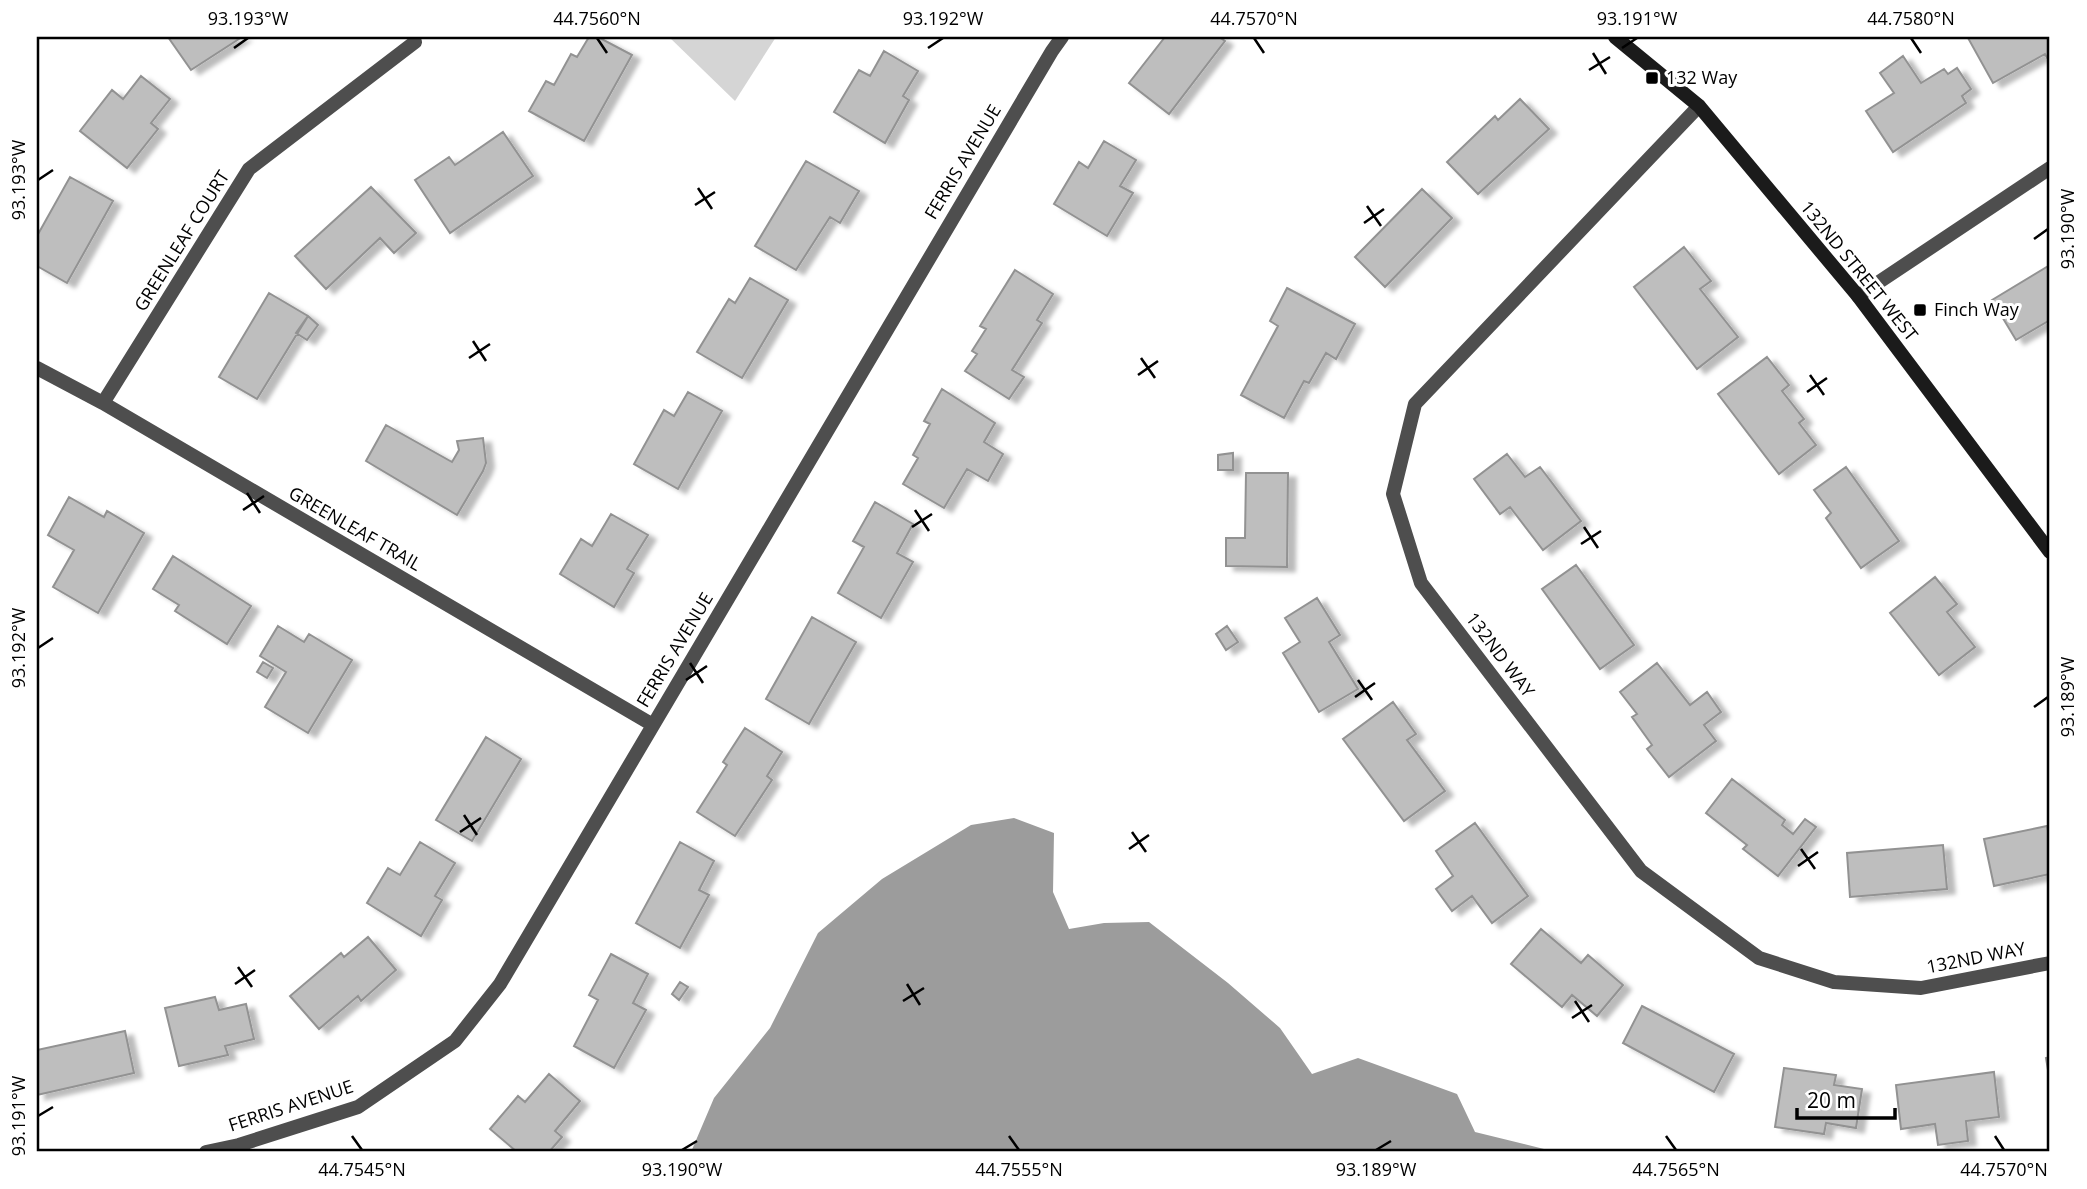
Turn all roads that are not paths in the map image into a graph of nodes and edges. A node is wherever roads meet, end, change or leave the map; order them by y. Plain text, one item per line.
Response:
1 (1062, 37) edge
2 (1615, 37) edge
3 (415, 42) dead end
4 (1699, 106) junction
5 (2050, 168) edge
6 (1858, 296) junction
7 (37, 368) edge
8 (103, 403) junction
9 (2050, 552) edge
10 (653, 725) junction
11 (2050, 963) edge
12 (240, 1149) edge
13 (206, 1152) edge

1 - 10 street, FERRIS AVENUE
2 - 4 street, 132ND STREET WEST
3 - 8 street, GREENLEAF COURT
4 - 6 street, 132ND STREET WEST
4 - 11 street, 132ND WAY
5 - 6 street
6 - 9 street, 132ND STREET WEST
7 - 8 street, GREENLEAF TRAIL
8 - 10 street, GREENLEAF TRAIL
10 - 12 street, FERRIS AVENUE
12 - 13 street, FERRIS AVENUE

